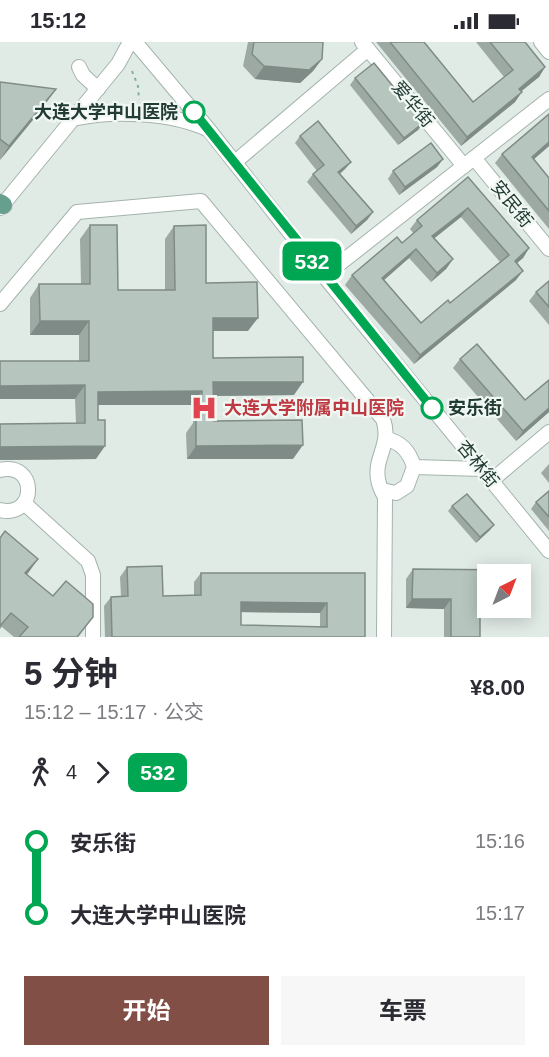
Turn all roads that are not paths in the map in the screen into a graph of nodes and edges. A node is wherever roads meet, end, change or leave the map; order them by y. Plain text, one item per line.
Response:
1 (130, 42) edge
2 (135, 42) edge
3 (541, 42) edge
4 (365, 46) edge
5 (549, 52) edge
6 (79, 67) dead end
7 (98, 89) junction
8 (549, 99) edge
9 (72, 119) junction
10 (209, 130) junction
11 (235, 162) junction
12 (470, 162) junction
13 (1, 205) edge
14 (549, 249) edge
15 (324, 276) junction
16 (0, 304) edge
17 (549, 432) edge
18 (386, 439) junction
19 (414, 467) junction
20 (482, 469) junction
21 (0, 470) edge
22 (491, 481) junction
23 (382, 490) junction
24 (24, 503) junction
25 (0, 510) edge
26 (549, 551) edge
27 (93, 637) edge
28 (384, 637) edge

1 - 7 street
2 - 10 street, 杏林街
3 - 5 street
4 - 11 street
4 - 12 street, 爱华街
6 - 7 street
7 - 9 street
8 - 12 street
9 - 10 street
9 - 13 street
10 - 11 street, 杏林街
11 - 15 street, 杏林街
12 - 14 street, 安民街
12 - 15 street
15 - 20 street, 杏林街
16 - 18 street
17 - 22 street
18 - 19 street
18 - 23 street
19 - 20 street
19 - 23 street
20 - 22 street, 杏林街
21 - 24 street
22 - 26 street, 杏林街
23 - 28 street
24 - 25 street
24 - 27 street

